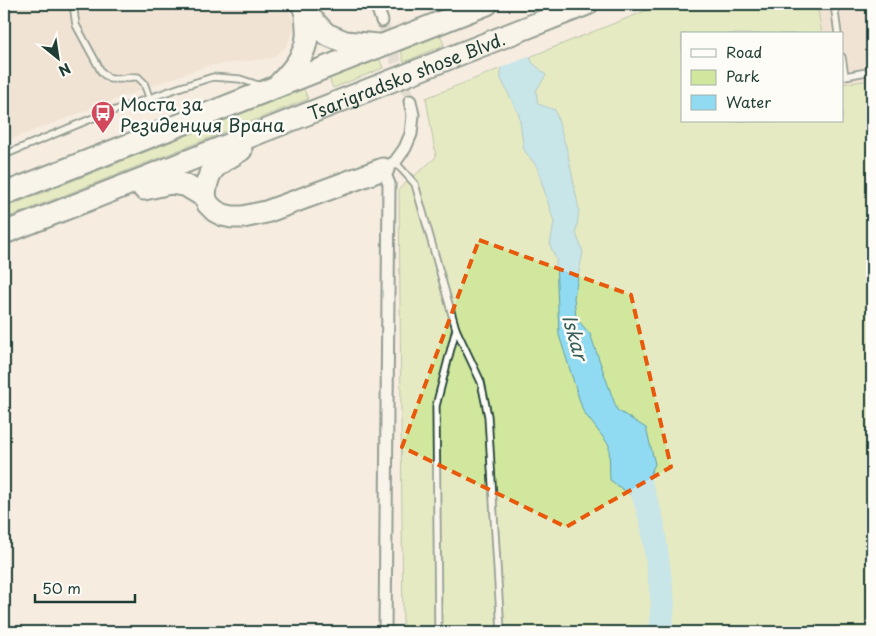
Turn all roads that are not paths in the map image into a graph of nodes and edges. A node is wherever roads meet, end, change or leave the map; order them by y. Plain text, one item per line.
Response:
1 (73, 4) edge
2 (376, 4) edge
3 (487, 4) edge
4 (587, 4) edge
5 (834, 4) edge
6 (869, 4) edge
7 (304, 8) edge
8 (382, 20) tunnel mouth
9 (872, 23) edge
10 (838, 32) edge
11 (381, 46) junction
12 (844, 70) edge
13 (872, 71) edge
14 (273, 88) junction
15 (150, 98) junction
16 (410, 101) tunnel mouth
17 (280, 125) junction
18 (4, 155) edge
19 (389, 165) junction
20 (4, 194) edge
21 (205, 197) junction
22 (73, 206) junction
23 (4, 233) edge
24 (456, 329) junction
25 (385, 632) edge
26 (438, 632) edge
27 (501, 632) edge

1 - 15 lane
2 - 8 street
3 - 11 highway, Tsarigradsko shose Blvd.
4 - 17 highway, Tsarigradsko shose Blvd.
5 - 10 lane
6 - 9 lane
7 - 11 highway
7 - 14 highway
11 - 14 highway, Tsarigradsko shose Blvd.
12 - 13 lane
14 - 15 lane
14 - 20 highway, Tsarigradsko shose Blvd.
15 - 18 lane
16 - 19 street
17 - 21 highway
17 - 22 highway, Tsarigradsko shose Blvd.
19 - 21 highway
19 - 24 lane
19 - 25 street
21 - 22 highway
22 - 23 highway, Tsarigradsko shose Blvd.
24 - 26 lane
24 - 27 lane

